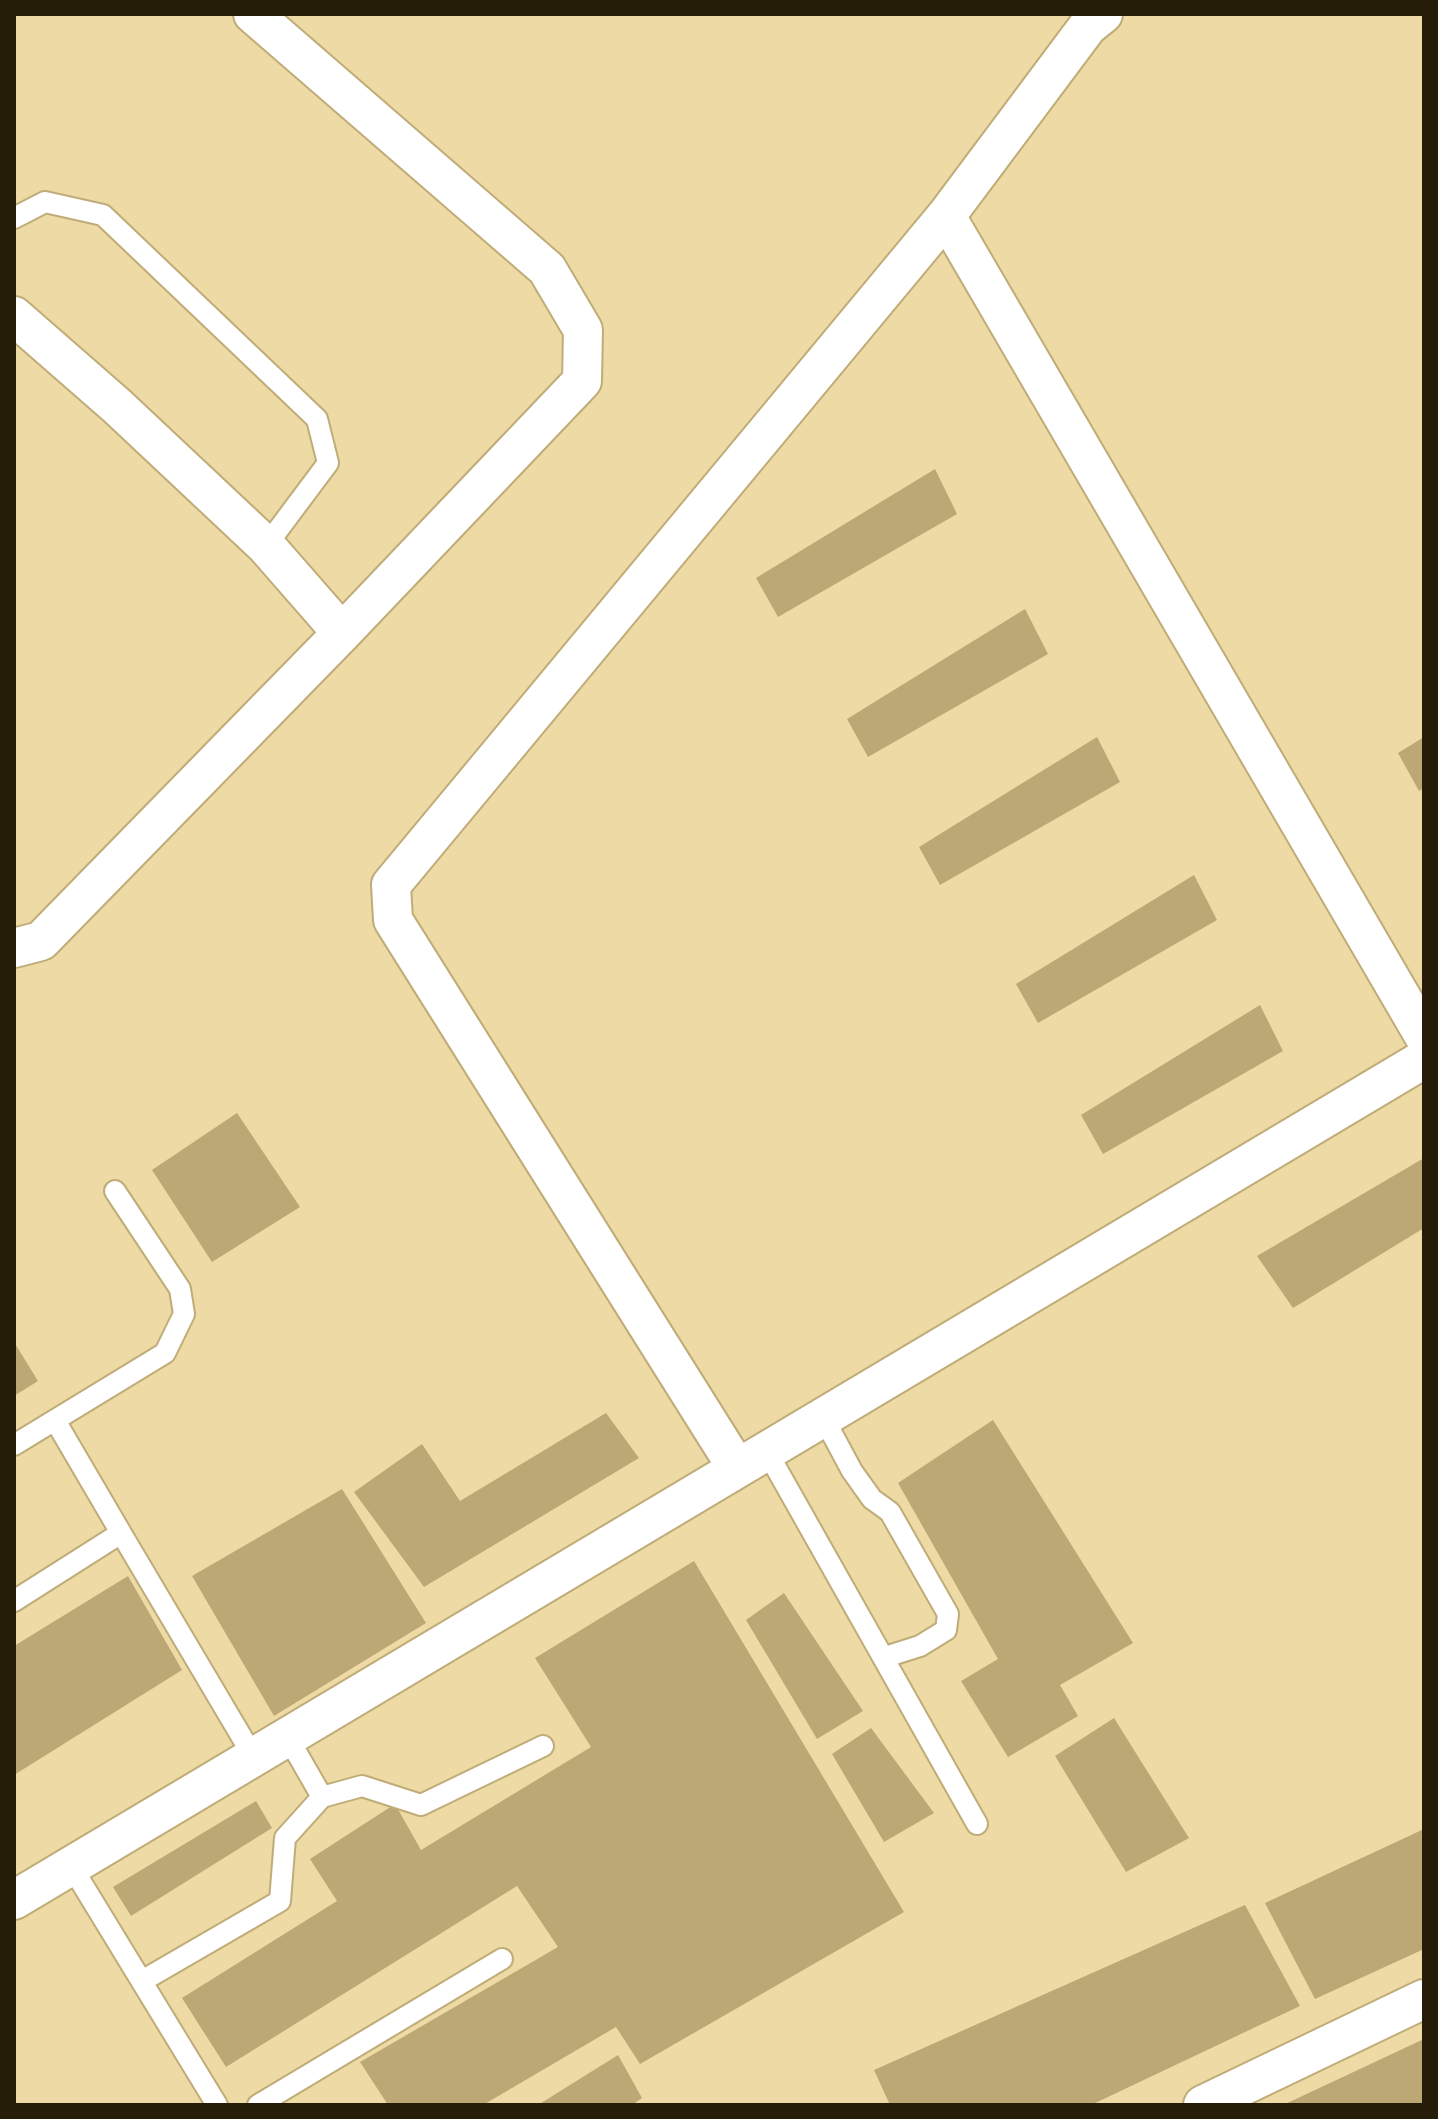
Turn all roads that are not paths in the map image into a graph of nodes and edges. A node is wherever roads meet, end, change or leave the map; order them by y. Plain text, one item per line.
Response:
1 (253, 14) edge
2 (1103, 14) edge
3 (946, 216) junction
4 (14, 218) edge
5 (14, 316) edge
6 (266, 546) junction
7 (342, 633) junction
8 (14, 948) edge
9 (1424, 1036) edge
10 (1424, 1059) edge
11 (115, 1191) dead end
12 (822, 1415) junction
13 (56, 1422) junction
14 (14, 1445) edge
15 (751, 1459) junction
16 (121, 1533) junction
17 (14, 1601) edge
18 (885, 1657) junction
19 (287, 1736) junction
20 (543, 1746) dead end
21 (253, 1756) junction
22 (322, 1797) junction
23 (977, 1824) dead end
24 (70, 1864) junction
25 (14, 1900) edge
26 (502, 1959) dead end
27 (142, 1981) junction
28 (1424, 1999) edge
29 (217, 2105) edge
30 (258, 2105) edge
31 (1203, 2105) edge

1 - 7 street
2 - 3 street
3 - 9 street
3 - 15 street
4 - 6 lane
5 - 6 street
6 - 7 street
7 - 8 street
10 - 12 street
11 - 13 lane
12 - 15 street
12 - 18 lane
13 - 14 lane
13 - 16 lane
15 - 18 lane
15 - 19 street
16 - 17 lane
16 - 21 lane
18 - 23 lane
19 - 21 street
19 - 22 lane
20 - 22 lane
21 - 24 street
22 - 27 lane
24 - 25 street
24 - 27 lane
26 - 30 lane
27 - 29 lane
28 - 31 street

